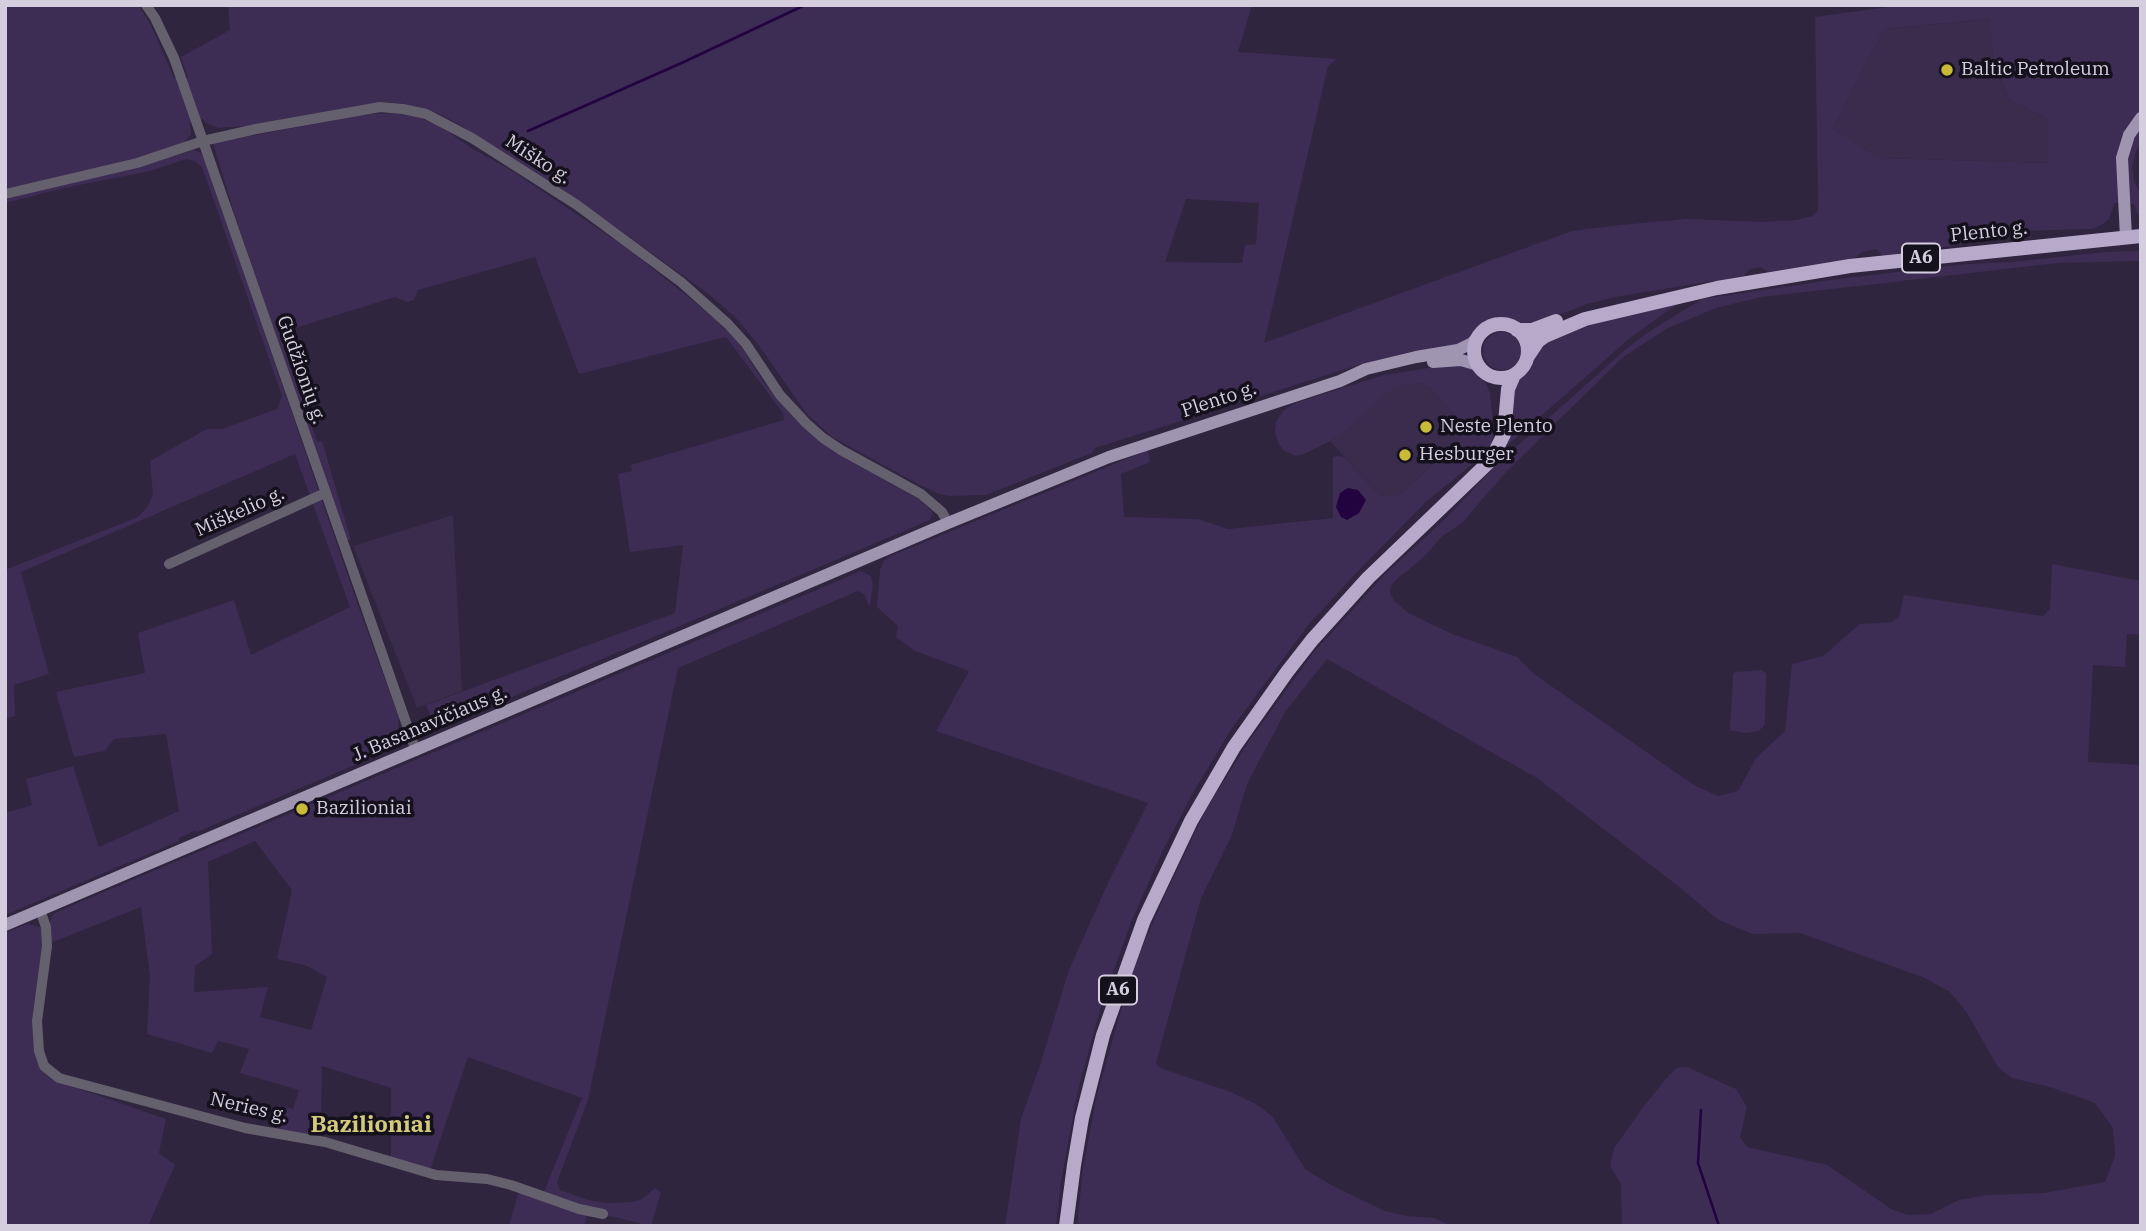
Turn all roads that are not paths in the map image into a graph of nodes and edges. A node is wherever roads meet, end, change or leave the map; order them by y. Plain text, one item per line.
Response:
1 (146, 5) edge
2 (2141, 118) edge
3 (202, 141) junction
4 (5, 194) edge
5 (2134, 237) edge
6 (1717, 288) junction
7 (1517, 330) junction
8 (1478, 337) junction
9 (1528, 356) junction
10 (1482, 370) junction
11 (1514, 375) junction
12 (1340, 381) junction
13 (1498, 447) junction
14 (326, 493) junction
15 (948, 523) junction
16 (169, 564) dead end
17 (416, 751) junction
18 (40, 910) junction
19 (5, 925) edge
20 (603, 1214) dead end
21 (1066, 1226) edge

1 - 3 street, Gudžionių g.
2 - 5 main road
3 - 4 street, Miško g.
3 - 14 street, Gudžionių g.
3 - 15 street, Miško g.
5 - 6 highway, Plento g. / A6
6 - 7 highway, Plento g. / A6
6 - 9 highway, Plento g. / A6
7 - 8 highway
7 - 9 highway
8 - 10 highway
8 - 12 main road, Plento g.
9 - 11 highway
10 - 11 highway
10 - 12 main road, Plento g.
10 - 13 highway
11 - 13 highway, A6
12 - 15 main road, Plento g.
13 - 21 highway, A6
14 - 16 street, Miškelio g.
14 - 17 street, Gudžionių g.
15 - 17 main road, J. Basanavičiaus g.
17 - 18 main road, J. Basanavičiaus g.
18 - 19 main road, J. Basanavičiaus g.
18 - 20 street, Neries g.

